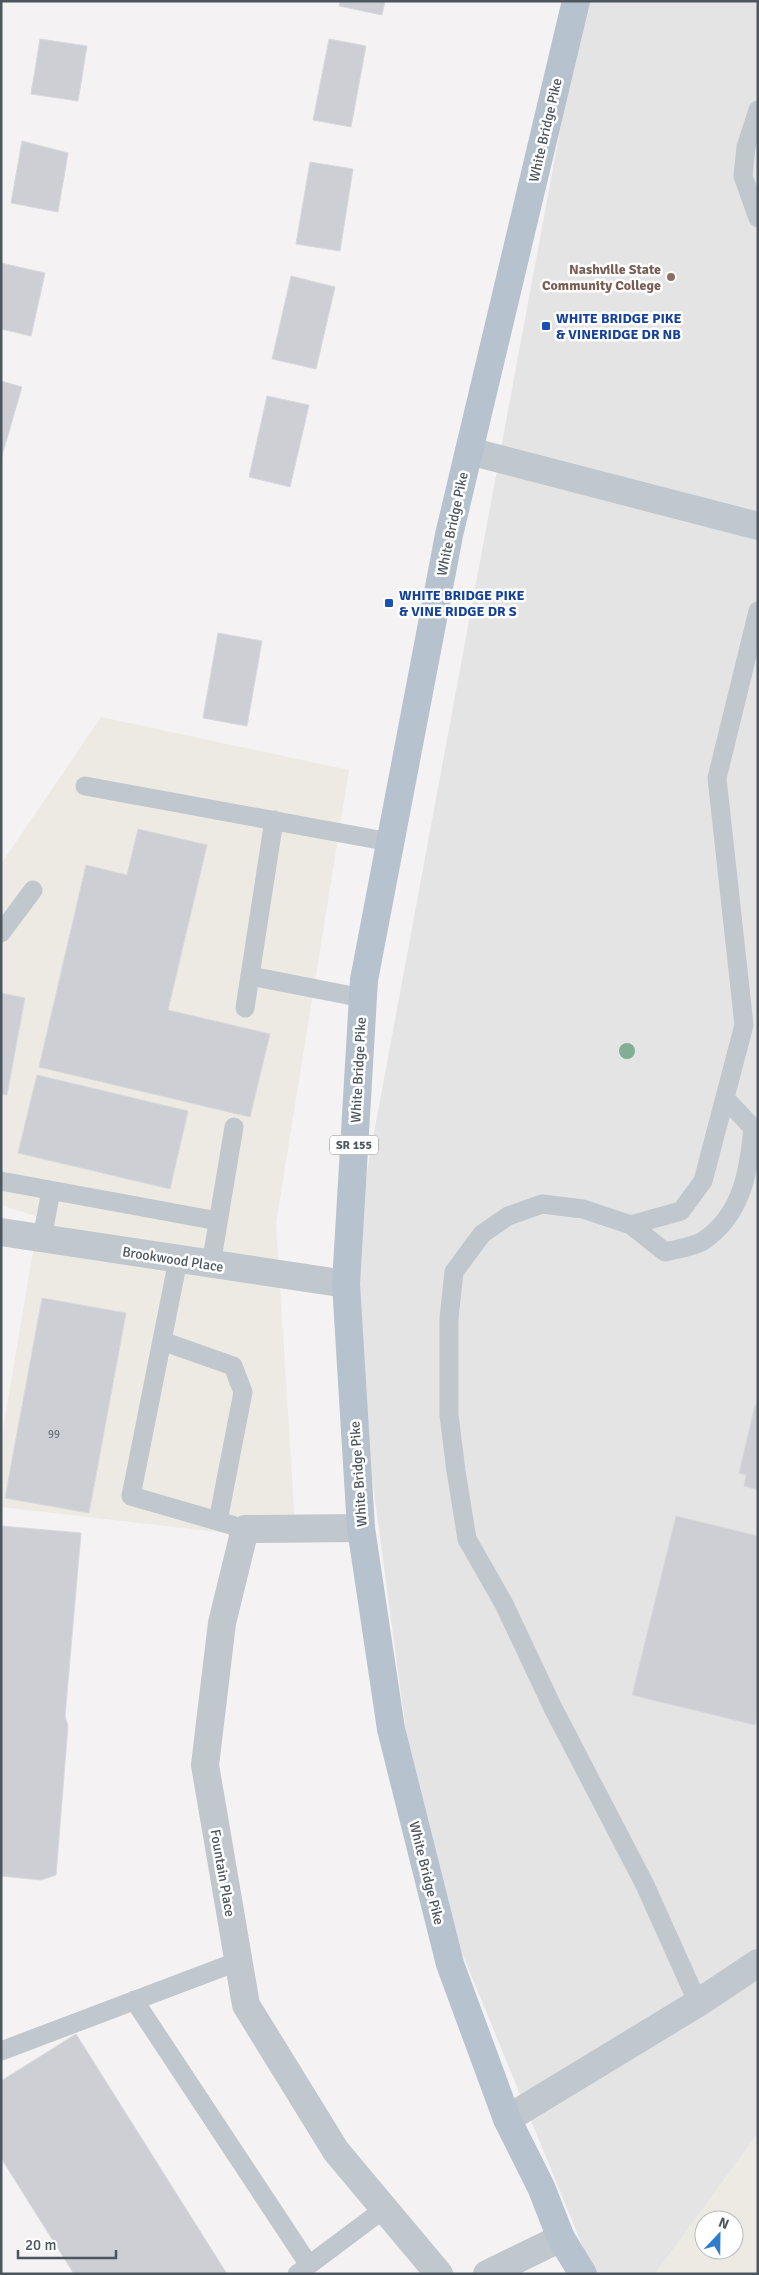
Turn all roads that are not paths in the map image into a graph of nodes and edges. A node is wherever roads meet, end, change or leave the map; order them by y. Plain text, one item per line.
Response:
1 (576, 1) edge
2 (758, 110) edge
3 (758, 218) edge
4 (469, 451) junction
5 (758, 526) edge
6 (758, 611) edge
7 (85, 786) dead end
8 (274, 820) junction
9 (390, 842) junction
10 (33, 890) dead end
11 (1, 933) edge
12 (250, 976) junction
13 (363, 998) junction
14 (245, 1008) dead end
15 (725, 1098) junction
16 (234, 1127) dead end
17 (1, 1181) edge
18 (51, 1191) junction
19 (218, 1221) junction
20 (630, 1225) junction
21 (1, 1232) edge
22 (42, 1238) junction
23 (178, 1260) junction
24 (211, 1265) junction
25 (346, 1284) junction
26 (162, 1341) junction
27 (218, 1521) junction
28 (361, 1528) junction
29 (245, 1529) junction
30 (238, 1961) junction
31 (758, 1963) edge
32 (134, 2000) junction
33 (698, 2002) junction
34 (1, 2051) edge
35 (507, 2118) junction
36 (384, 2209) junction
37 (561, 2238) junction
38 (303, 2269) edge
39 (439, 2274) edge
40 (487, 2274) edge
41 (583, 2274) edge

1 - 4 main road, White Bridge Pike / SR 155
2 - 3 lane
4 - 5 street
4 - 9 main road, White Bridge Pike / SR 155
6 - 15 lane
7 - 8 lane
8 - 9 lane
8 - 12 lane
9 - 13 main road, White Bridge Pike / SR 155
10 - 11 lane
12 - 13 lane
12 - 14 lane
13 - 25 main road, White Bridge Pike / SR 155
15 - 20 lane
15 - 20 lane
16 - 19 lane
17 - 18 lane
18 - 19 lane
18 - 22 lane
19 - 24 lane
20 - 33 lane
21 - 22 street, Brookwood Place
22 - 23 street, Brookwood Place
23 - 24 street, Brookwood Place
23 - 26 lane
24 - 25 street, Brookwood Place
25 - 28 main road, White Bridge Pike / SR 155
26 - 27 lane
26 - 27 lane
27 - 29 lane
28 - 29 street
28 - 35 main road, White Bridge Pike / SR 155
29 - 30 street, Fountain Place
30 - 32 lane
30 - 36 street, Fountain Place
31 - 33 street
32 - 34 lane
32 - 38 lane
33 - 35 street
35 - 37 main road, White Bridge Pike / SR 155
36 - 38 lane
36 - 39 street, Fountain Place
37 - 40 street
37 - 41 main road, White Bridge Pike / SR 155

